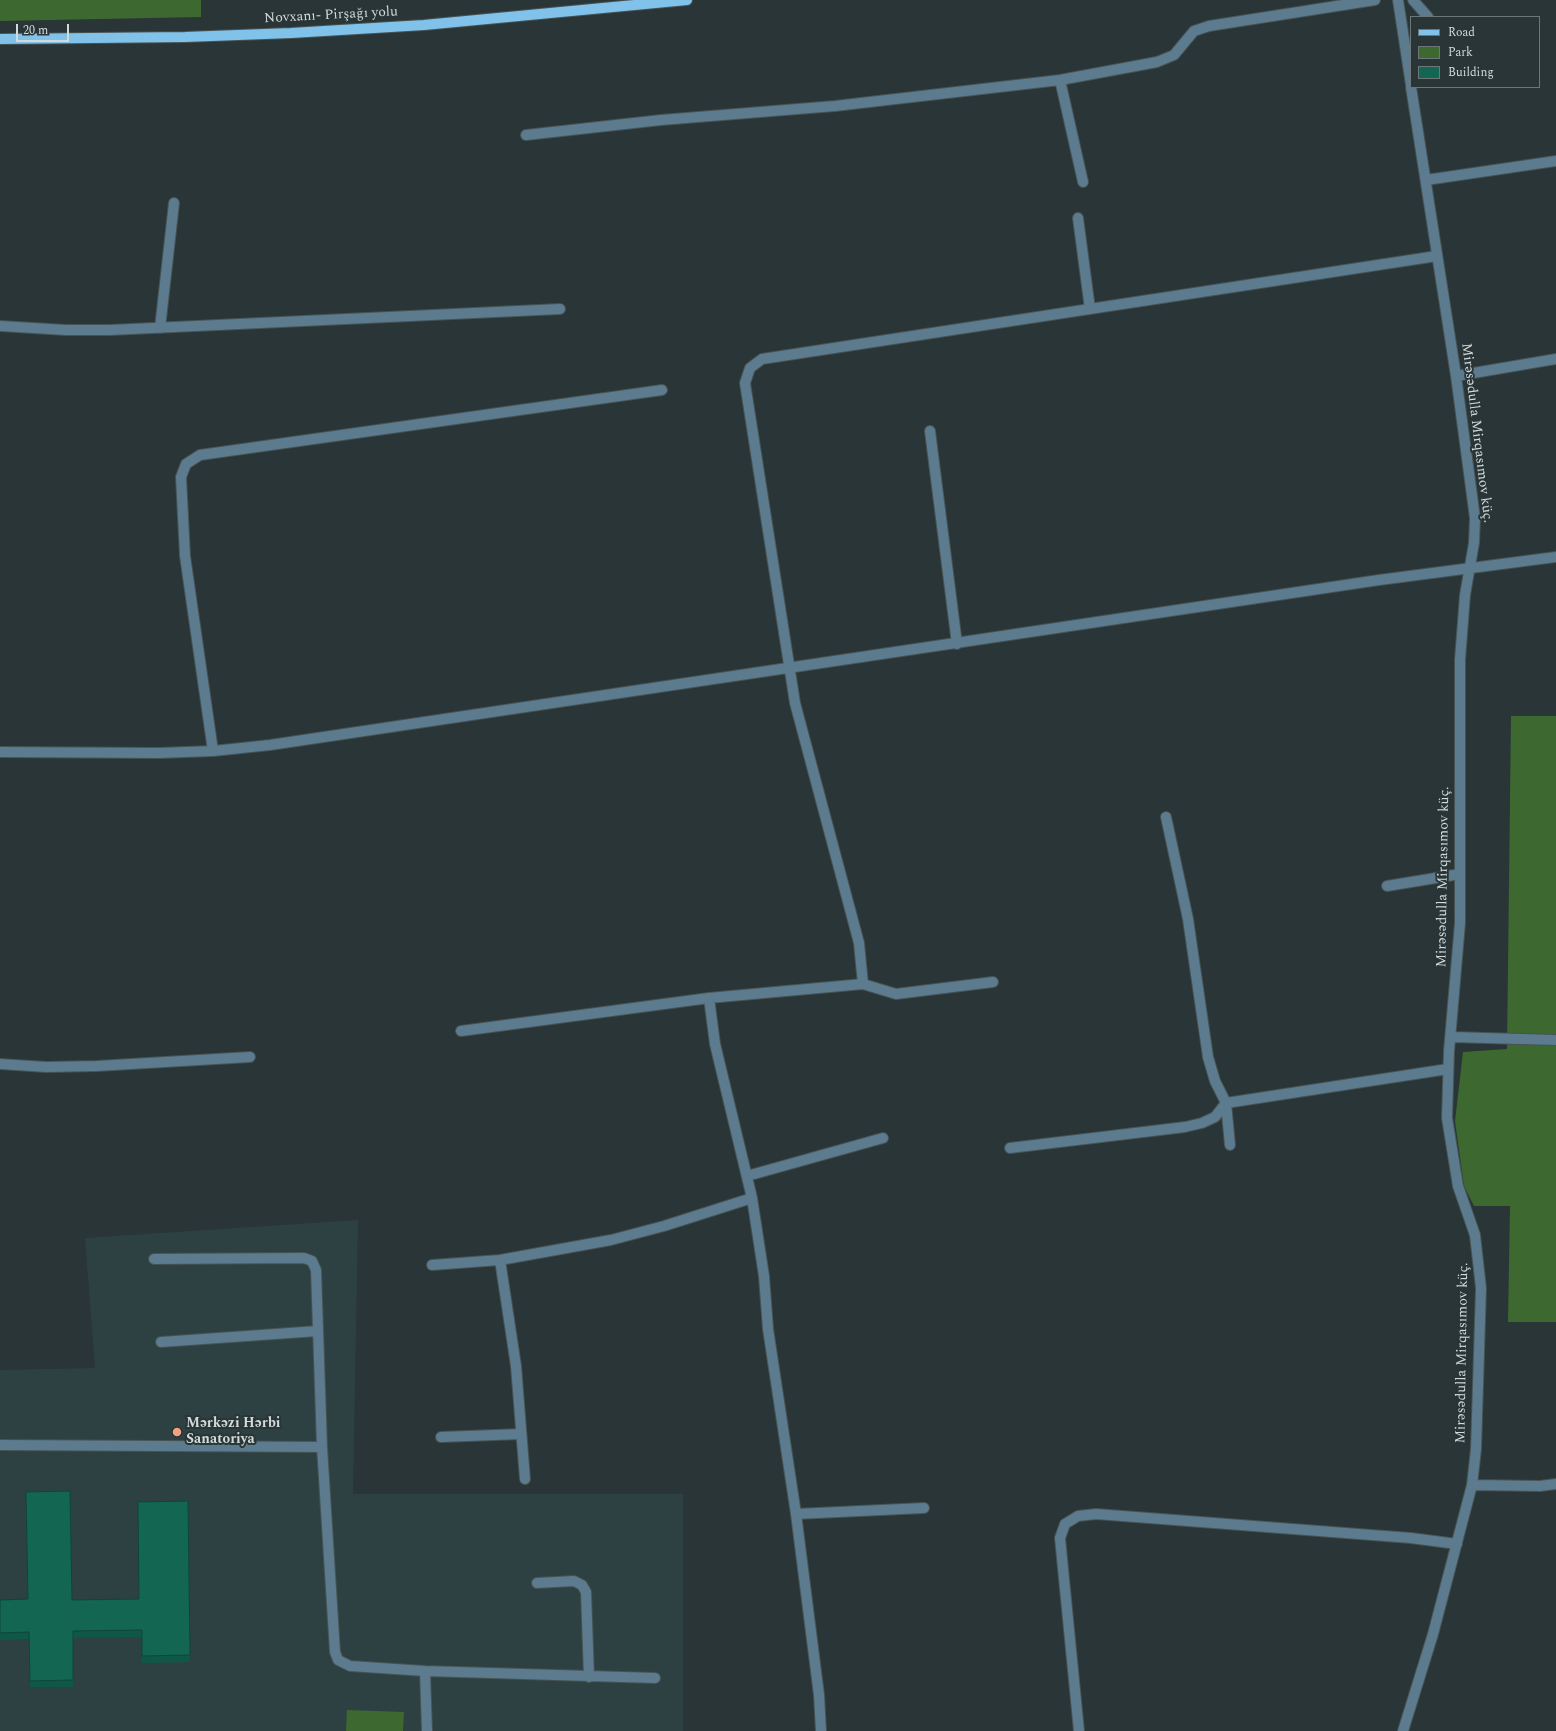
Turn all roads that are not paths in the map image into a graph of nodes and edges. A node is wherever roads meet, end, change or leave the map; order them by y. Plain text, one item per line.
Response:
1 (687, 0) edge
2 (1375, 0) edge
3 (1398, 0) edge
4 (1413, 0) edge
5 (1427, 16) edge
6 (0, 39) edge
7 (1410, 79) edge
8 (1060, 80) junction
9 (1411, 88) edge
10 (526, 135) dead end
11 (1556, 161) edge
12 (1426, 180) junction
13 (1083, 182) dead end
14 (174, 203) dead end
15 (1078, 218) dead end
16 (1437, 256) junction
17 (560, 309) dead end
18 (1090, 309) junction
19 (0, 326) edge
20 (160, 328) junction
21 (1556, 359) edge
22 (1456, 376) junction
23 (662, 390) dead end
24 (930, 431) dead end
25 (1556, 557) edge
26 (1469, 568) junction
27 (957, 644) junction
28 (790, 669) junction
29 (213, 751) junction
30 (0, 752) edge
31 (1166, 817) dead end
32 (1460, 874) junction
33 (1387, 886) dead end
34 (993, 982) dead end
35 (863, 984) junction
36 (709, 998) junction
37 (461, 1031) dead end
38 (1451, 1037) junction
39 (1556, 1040) edge
40 (250, 1057) dead end
41 (0, 1064) edge
42 (1448, 1069) junction
43 (1226, 1103) junction
44 (882, 1138) dead end
45 (1230, 1145) dead end
46 (1010, 1148) dead end
47 (747, 1176) junction
48 (752, 1198) junction
49 (154, 1259) dead end
50 (500, 1260) junction
51 (432, 1265) dead end
52 (318, 1332) junction
53 (161, 1342) dead end
54 (522, 1434) junction
55 (441, 1437) dead end
56 (0, 1445) edge
57 (322, 1447) junction
58 (525, 1478) dead end
59 (1556, 1484) edge
60 (1472, 1485) junction
61 (924, 1508) dead end
62 (796, 1514) junction
63 (1457, 1544) junction
64 (537, 1583) dead end
65 (425, 1671) junction
66 (589, 1677) junction
67 (655, 1678) dead end
68 (427, 1731) edge
69 (821, 1731) edge
70 (1079, 1731) edge
71 (1403, 1731) edge

1 - 6 main road, Novxanı- Pirşağı yolu
2 - 8 street
3 - 7 street, Mirəsədulla Mirqasımov küç.
4 - 5 street
8 - 10 street
8 - 13 street
9 - 12 street, Mirəsədulla Mirqasımov küç.
11 - 12 street
12 - 16 street, Mirəsədulla Mirqasımov küç.
14 - 20 street
15 - 18 street
16 - 18 street
16 - 22 street, Mirəsədulla Mirqasımov küç.
17 - 20 street
18 - 28 street
19 - 20 street
21 - 22 street
22 - 26 street, Mirəsədulla Mirqasımov küç.
23 - 29 street
24 - 27 street
25 - 26 street
26 - 27 street
26 - 32 street, Mirəsədulla Mirqasımov küç.
27 - 28 street
28 - 29 street
28 - 35 street
29 - 30 street
31 - 43 street
32 - 33 street
32 - 38 street, Mirəsədulla Mirqasımov küç.
34 - 35 street
35 - 36 street
36 - 37 street
36 - 47 street
38 - 39 street
38 - 42 street, Mirəsədulla Mirqasımov küç.
40 - 41 street
42 - 43 street
42 - 60 street, Mirəsədulla Mirqasımov küç.
43 - 45 street
43 - 46 street
44 - 47 street
47 - 48 street
48 - 50 street
48 - 62 street
49 - 52 street
50 - 51 street
50 - 54 street
52 - 53 street
52 - 57 street
54 - 55 street
54 - 58 street
56 - 57 street
57 - 65 street
59 - 60 street
60 - 63 street, Mirəsədulla Mirqasımov küç.
61 - 62 street
62 - 69 street
63 - 70 street
63 - 71 street, Mirəsədulla Mirqasımov küç.
64 - 66 street
65 - 66 street
65 - 68 street
66 - 67 street

